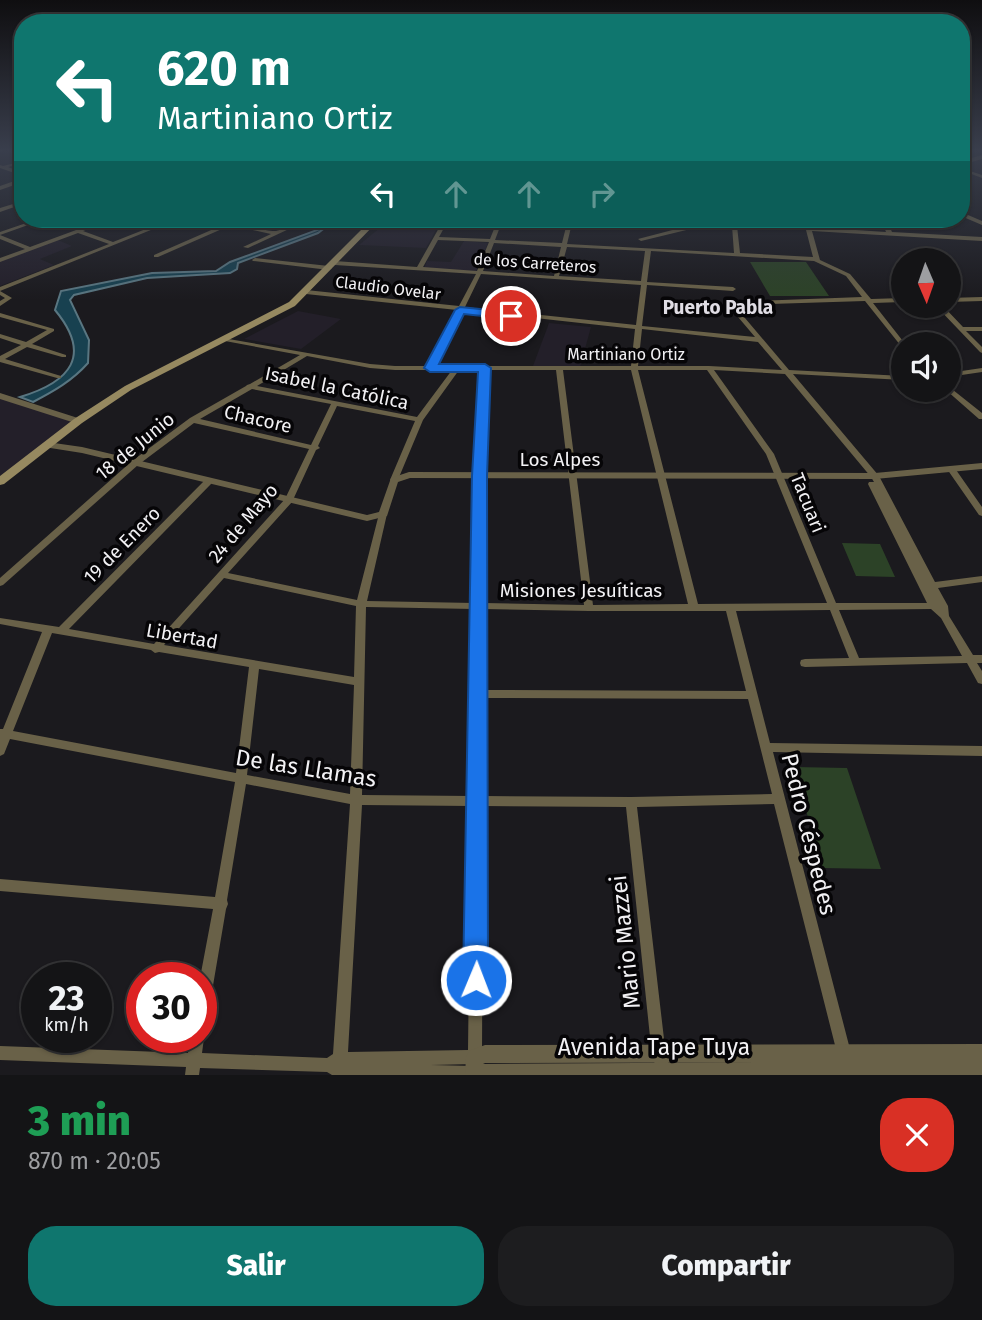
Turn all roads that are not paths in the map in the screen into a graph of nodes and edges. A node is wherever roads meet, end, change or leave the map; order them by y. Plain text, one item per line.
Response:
1 (20, 228) edge
2 (86, 228) edge
3 (151, 228) edge
4 (221, 228) edge
5 (246, 228) edge
6 (284, 228) edge
7 (368, 228) edge
8 (442, 228) edge
9 (497, 228) edge
10 (569, 228) edge
11 (684, 228) edge
12 (735, 228) edge
13 (799, 228) edge
14 (888, 228) edge
15 (810, 229) junction
16 (78, 231) junction
17 (275, 233) junction
18 (890, 234) junction
19 (0, 236) edge
20 (437, 237) junction
21 (641, 239) dead end
22 (982, 239) edge
23 (491, 241) junction
24 (112, 243) junction
25 (565, 246) junction
26 (246, 247) dead end
27 (30, 249) junction
28 (648, 250) junction
29 (737, 255) junction
30 (156, 256) dead end
31 (816, 259) junction
32 (255, 260) dead end
33 (0, 261) edge
34 (332, 266) junction
35 (419, 269) junction
36 (479, 273) junction
37 (556, 278) junction
38 (645, 284) junction
39 (733, 289) dead end
40 (0, 291) edge
41 (306, 292) junction
42 (961, 299) edge
43 (982, 299) edge
44 (869, 300) junction
45 (891, 300) edge
46 (0, 304) edge
47 (460, 310) junction
48 (0, 315) edge
49 (950, 318) edge
50 (639, 328) junction
51 (982, 328) edge
52 (960, 329) junction
53 (893, 332) edge
54 (0, 336) edge
55 (225, 339) junction
56 (760, 340) junction
57 (26, 345) junction
58 (982, 351) edge
59 (305, 355) junction
60 (64, 356) dead end
61 (0, 360) edge
62 (634, 367) junction
63 (430, 368) junction
64 (485, 368) junction
65 (559, 368) junction
66 (709, 368) junction
67 (457, 369) junction
68 (784, 370) junction
69 (982, 370) edge
70 (961, 373) edge
71 (59, 377) dead end
72 (891, 377) edge
73 (249, 386) junction
74 (4, 397) edge
75 (961, 399) edge
76 (335, 403) junction
77 (982, 417) edge
78 (192, 420) junction
79 (419, 420) junction
80 (78, 421) junction
81 (47, 445) junction
82 (316, 448) junction
83 (135, 463) junction
84 (982, 466) edge
85 (951, 469) junction
86 (871, 475) junction
87 (480, 476) junction
88 (662, 476) junction
89 (781, 476) junction
90 (573, 477) junction
91 (394, 480) junction
92 (0, 482) edge
93 (208, 482) junction
94 (289, 500) junction
95 (982, 513) edge
96 (383, 514) junction
97 (222, 575) junction
98 (982, 579) edge
99 (0, 583) edge
100 (928, 586) junction
101 (362, 604) junction
102 (480, 607) junction
103 (730, 607) junction
104 (832, 607) junction
105 (589, 608) junction
106 (694, 608) junction
107 (940, 609) junction
108 (0, 621) edge
109 (54, 631) junction
110 (155, 649) junction
111 (982, 659) edge
112 (970, 660) junction
113 (856, 662) junction
114 (805, 663) dead end
115 (254, 666) junction
116 (982, 680) edge
117 (359, 682) junction
118 (479, 694) junction
119 (750, 695) junction
120 (3, 734) edge
121 (765, 747) junction
122 (0, 751) edge
123 (982, 751) edge
124 (241, 780) junction
125 (779, 799) junction
126 (356, 800) junction
127 (477, 802) junction
128 (631, 802) junction
129 (0, 885) edge
130 (222, 904) junction
131 (211, 962) edge
132 (0, 1053) edge
133 (982, 1053) edge
134 (846, 1063) junction
135 (335, 1065) junction
136 (935, 1066) edge
137 (663, 1067) edge
138 (192, 1068) edge
139 (474, 1068) edge
140 (982, 1070) edge

1 - 19 street
2 - 16 street
3 - 24 street
4 - 30 street
5 - 17 street
6 - 17 street
7 - 34 main road
8 - 20 street
9 - 23 street
10 - 25 street
11 - 21 street
12 - 29 street
13 - 15 street
14 - 18 street
15 - 18 street
15 - 31 street
16 - 24 street
16 - 27 street
17 - 26 street
18 - 22 street
19 - 27 street
20 - 23 street
20 - 35 street
23 - 25 street
23 - 36 street
24 - 40 street
25 - 28 street
25 - 37 street
27 - 33 street
28 - 29 street
28 - 38 street
29 - 31 street
31 - 44 street
32 - 34 street, de los Carreteros
34 - 35 street, de los Carreteros
34 - 41 main road
35 - 36 street, de los Carreteros
36 - 37 street, de los Carreteros
36 - 47 street
37 - 38 street, de los Carreteros
38 - 39 street, de los Carreteros
38 - 50 street
40 - 46 street
41 - 47 street, Claudio Ovelar
41 - 55 main road
42 - 43 street
44 - 45 street
44 - 53 street
44 - 56 street
47 - 50 street, Claudio Ovelar
47 - 63 street
48 - 57 street
49 - 52 street
50 - 56 street, Claudio Ovelar
50 - 62 street
51 - 52 street
52 - 58 street
54 - 57 street
55 - 59 street, Martiniano Ortiz
55 - 80 main road
56 - 68 street
57 - 60 street
57 - 61 street
59 - 63 street, Martiniano Ortiz
59 - 73 street, 18 de Junio
61 - 71 street
62 - 65 street, Martiniano Ortiz
62 - 66 street, Martiniano Ortiz
62 - 88 street
63 - 67 street, Martiniano Ortiz
64 - 65 street, Martiniano Ortiz
64 - 67 street, Martiniano Ortiz
64 - 87 street
65 - 90 street
66 - 68 street, Martiniano Ortiz
66 - 89 street, Tacuari
67 - 79 street
68 - 72 street, Martiniano Ortiz
68 - 86 street
69 - 70 street
73 - 76 street, Isabel la Católica
73 - 78 street, 18 de Junio
74 - 80 street
75 - 77 street
76 - 79 street, Isabel la Católica
76 - 82 street, 24 de Mayo
78 - 82 street, Chacore
78 - 83 street, 18 de Junio
79 - 91 street
80 - 81 main road
81 - 83 street
81 - 92 main road
82 - 94 street, 24 de Mayo
83 - 93 street
83 - 99 street, 18 de Junio
84 - 85 street, Los Alpes
85 - 86 street, Los Alpes
85 - 95 street
86 - 89 street, Los Alpes
86 - 100 street
87 - 90 street, Los Alpes
87 - 91 street, Los Alpes
87 - 102 street
88 - 89 street, Los Alpes
88 - 90 street, Los Alpes
88 - 106 street
89 - 104 street, Tacuari
90 - 105 street
91 - 96 street
93 - 94 street
93 - 109 street, 19 de Enero
94 - 96 street
94 - 97 street, 24 de Mayo
96 - 101 street
97 - 101 street, Misiones Jesuíticas
97 - 110 street, 24 de Mayo
98 - 100 street
100 - 107 street
101 - 102 street, Misiones Jesuíticas
101 - 117 street
102 - 105 street, Misiones Jesuíticas
102 - 118 street
103 - 104 street, Misiones Jesuíticas
103 - 106 street, Misiones Jesuíticas
103 - 119 street, Pedro Céspedes
104 - 107 street, Misiones Jesuíticas
104 - 113 street, Tacuari
105 - 106 street, Misiones Jesuíticas
107 - 112 street
108 - 109 street, Libertad
109 - 110 street, Libertad
109 - 120 street, 19 de Enero
110 - 115 street, Libertad
111 - 112 street
112 - 113 street
112 - 116 street
113 - 114 street
115 - 117 street, Libertad
115 - 124 street
117 - 126 street
118 - 119 street
118 - 127 street
119 - 121 street, Pedro Céspedes
120 - 122 street, 19 de Enero
120 - 124 street, De las Llamas
121 - 123 street
121 - 125 street, Pedro Céspedes
124 - 126 street, De las Llamas
124 - 130 street
125 - 128 street, De las Llamas
125 - 134 street, Pedro Céspedes
126 - 127 street, De las Llamas
126 - 135 street
127 - 128 street, De las Llamas
127 - 139 street
128 - 137 street, Mario Mazzei
129 - 130 street
130 - 131 street
132 - 138 street, Avenida Tape Tuya
133 - 136 street
134 - 136 street, Avenida Tape Tuya
134 - 137 street, Avenida Tape Tuya
135 - 138 street, Avenida Tape Tuya
135 - 139 street, Avenida Tape Tuya
136 - 140 street, Avenida Tape Tuya
137 - 139 street, Avenida Tape Tuya

